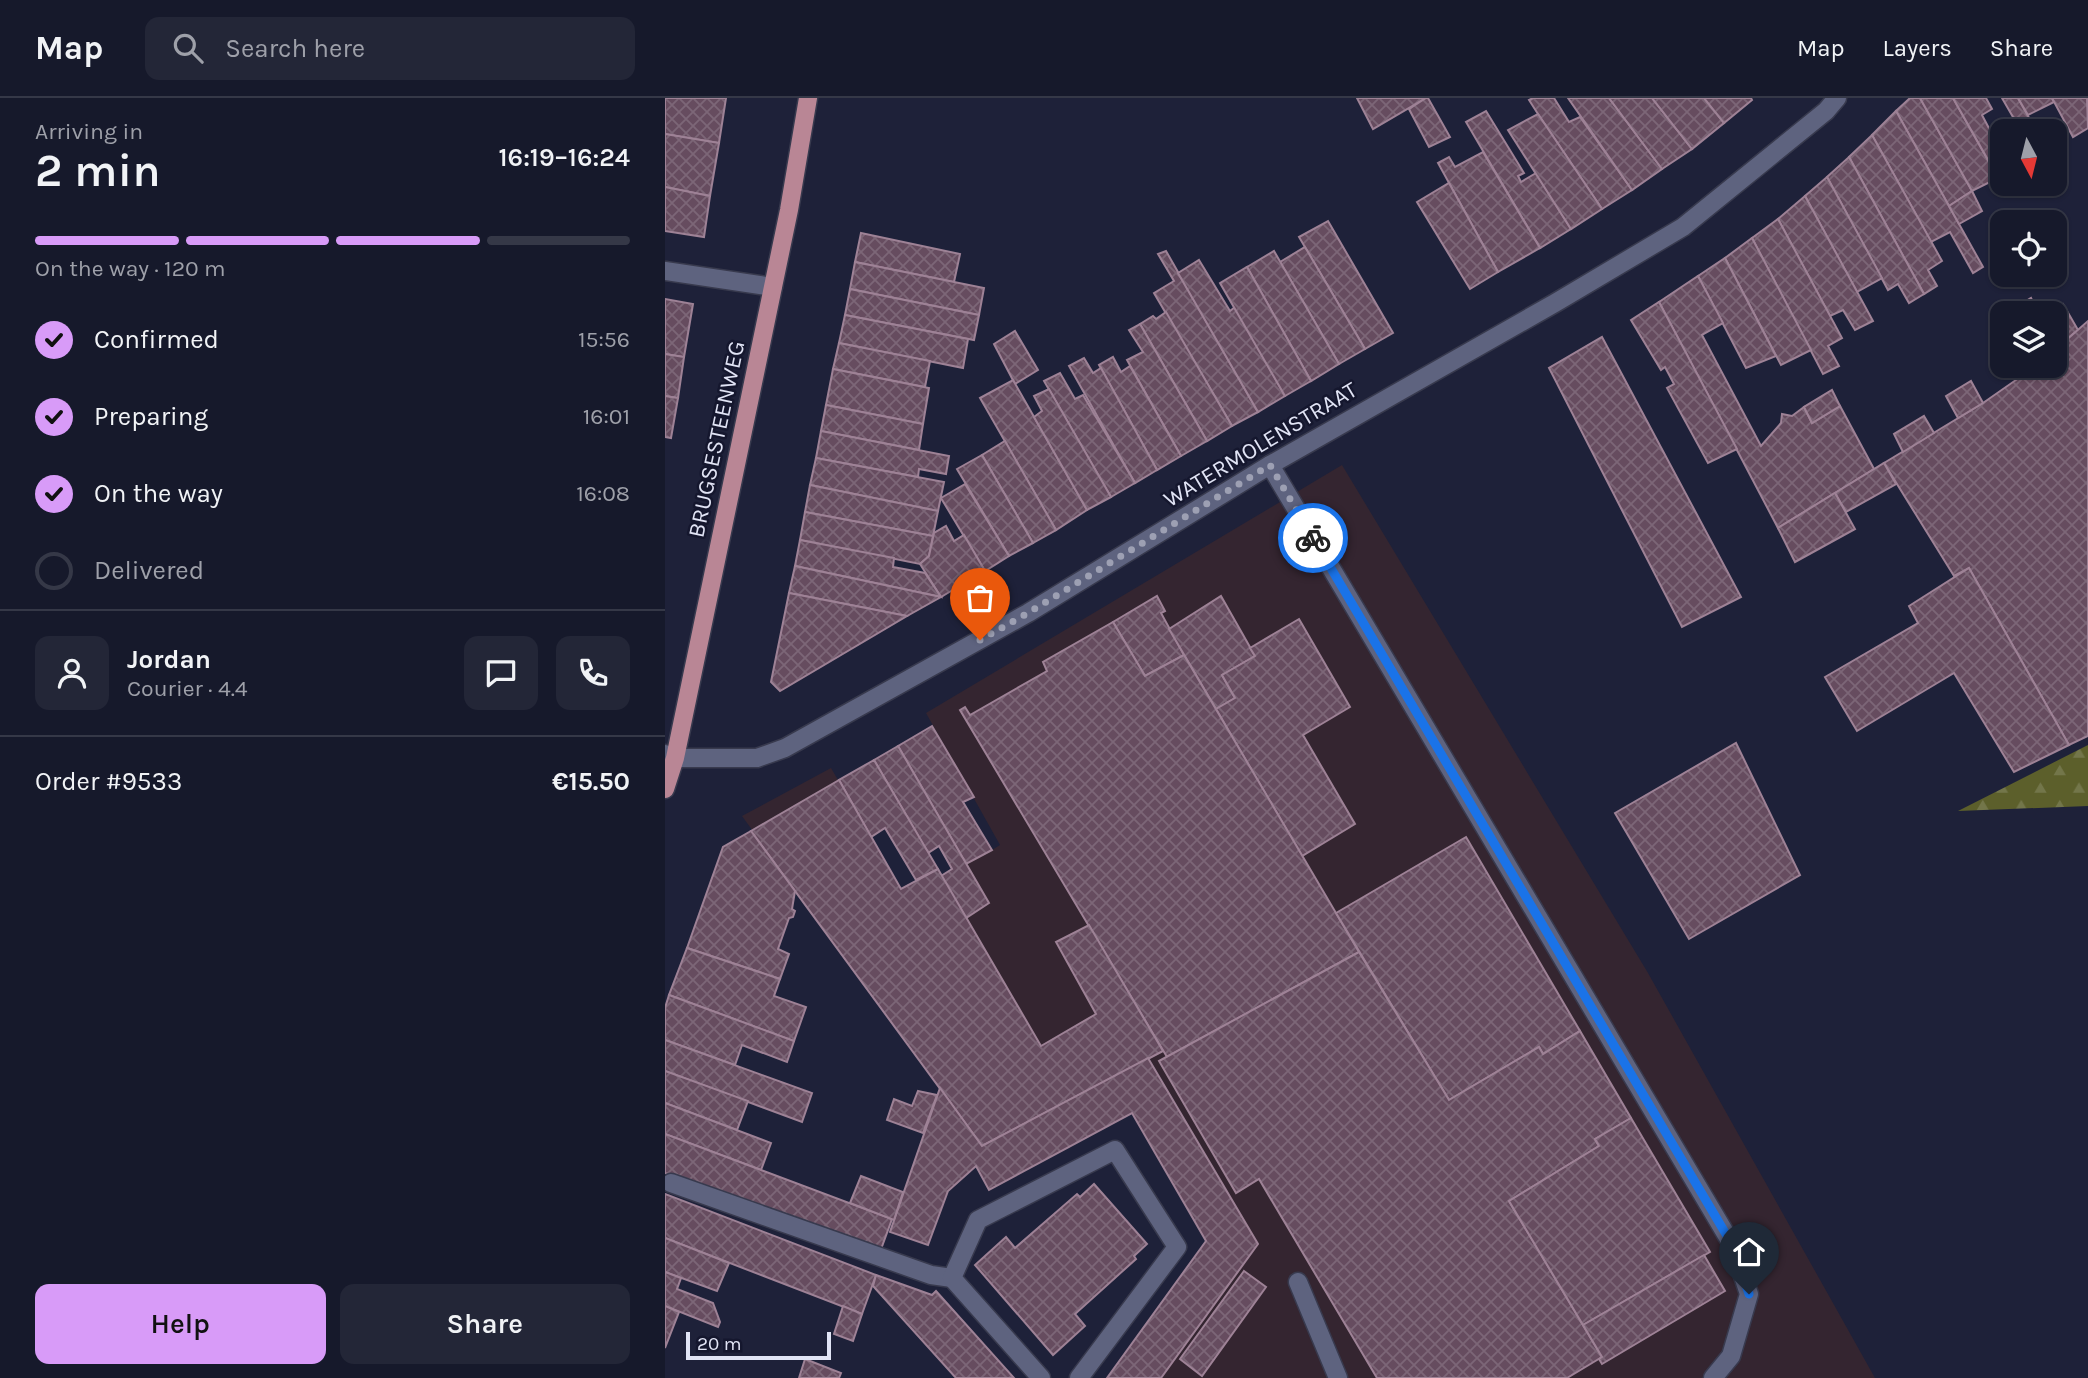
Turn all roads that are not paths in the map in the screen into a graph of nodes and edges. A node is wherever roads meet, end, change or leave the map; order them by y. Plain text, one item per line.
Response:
1 (808, 98) edge
2 (1837, 98) edge
3 (665, 271) edge
4 (773, 286) junction
5 (1270, 465) junction
6 (670, 756) edge
7 (665, 789) edge
8 (671, 1183) dead end
9 (952, 1278) junction
10 (1298, 1282) dead end
11 (1041, 1378) edge
12 (1079, 1378) edge
13 (1338, 1378) edge
14 (1713, 1378) edge

1 - 4 main road, BRUGSESTEENWEG
2 - 5 street, WATERMOLENSTRAAT
3 - 4 street
4 - 6 main road, BRUGSESTEENWEG
5 - 6 street, WATERMOLENSTRAAT
5 - 14 street
6 - 7 main road, BRUGSESTEENWEG
8 - 9 street
9 - 11 street
9 - 12 street
10 - 13 street

